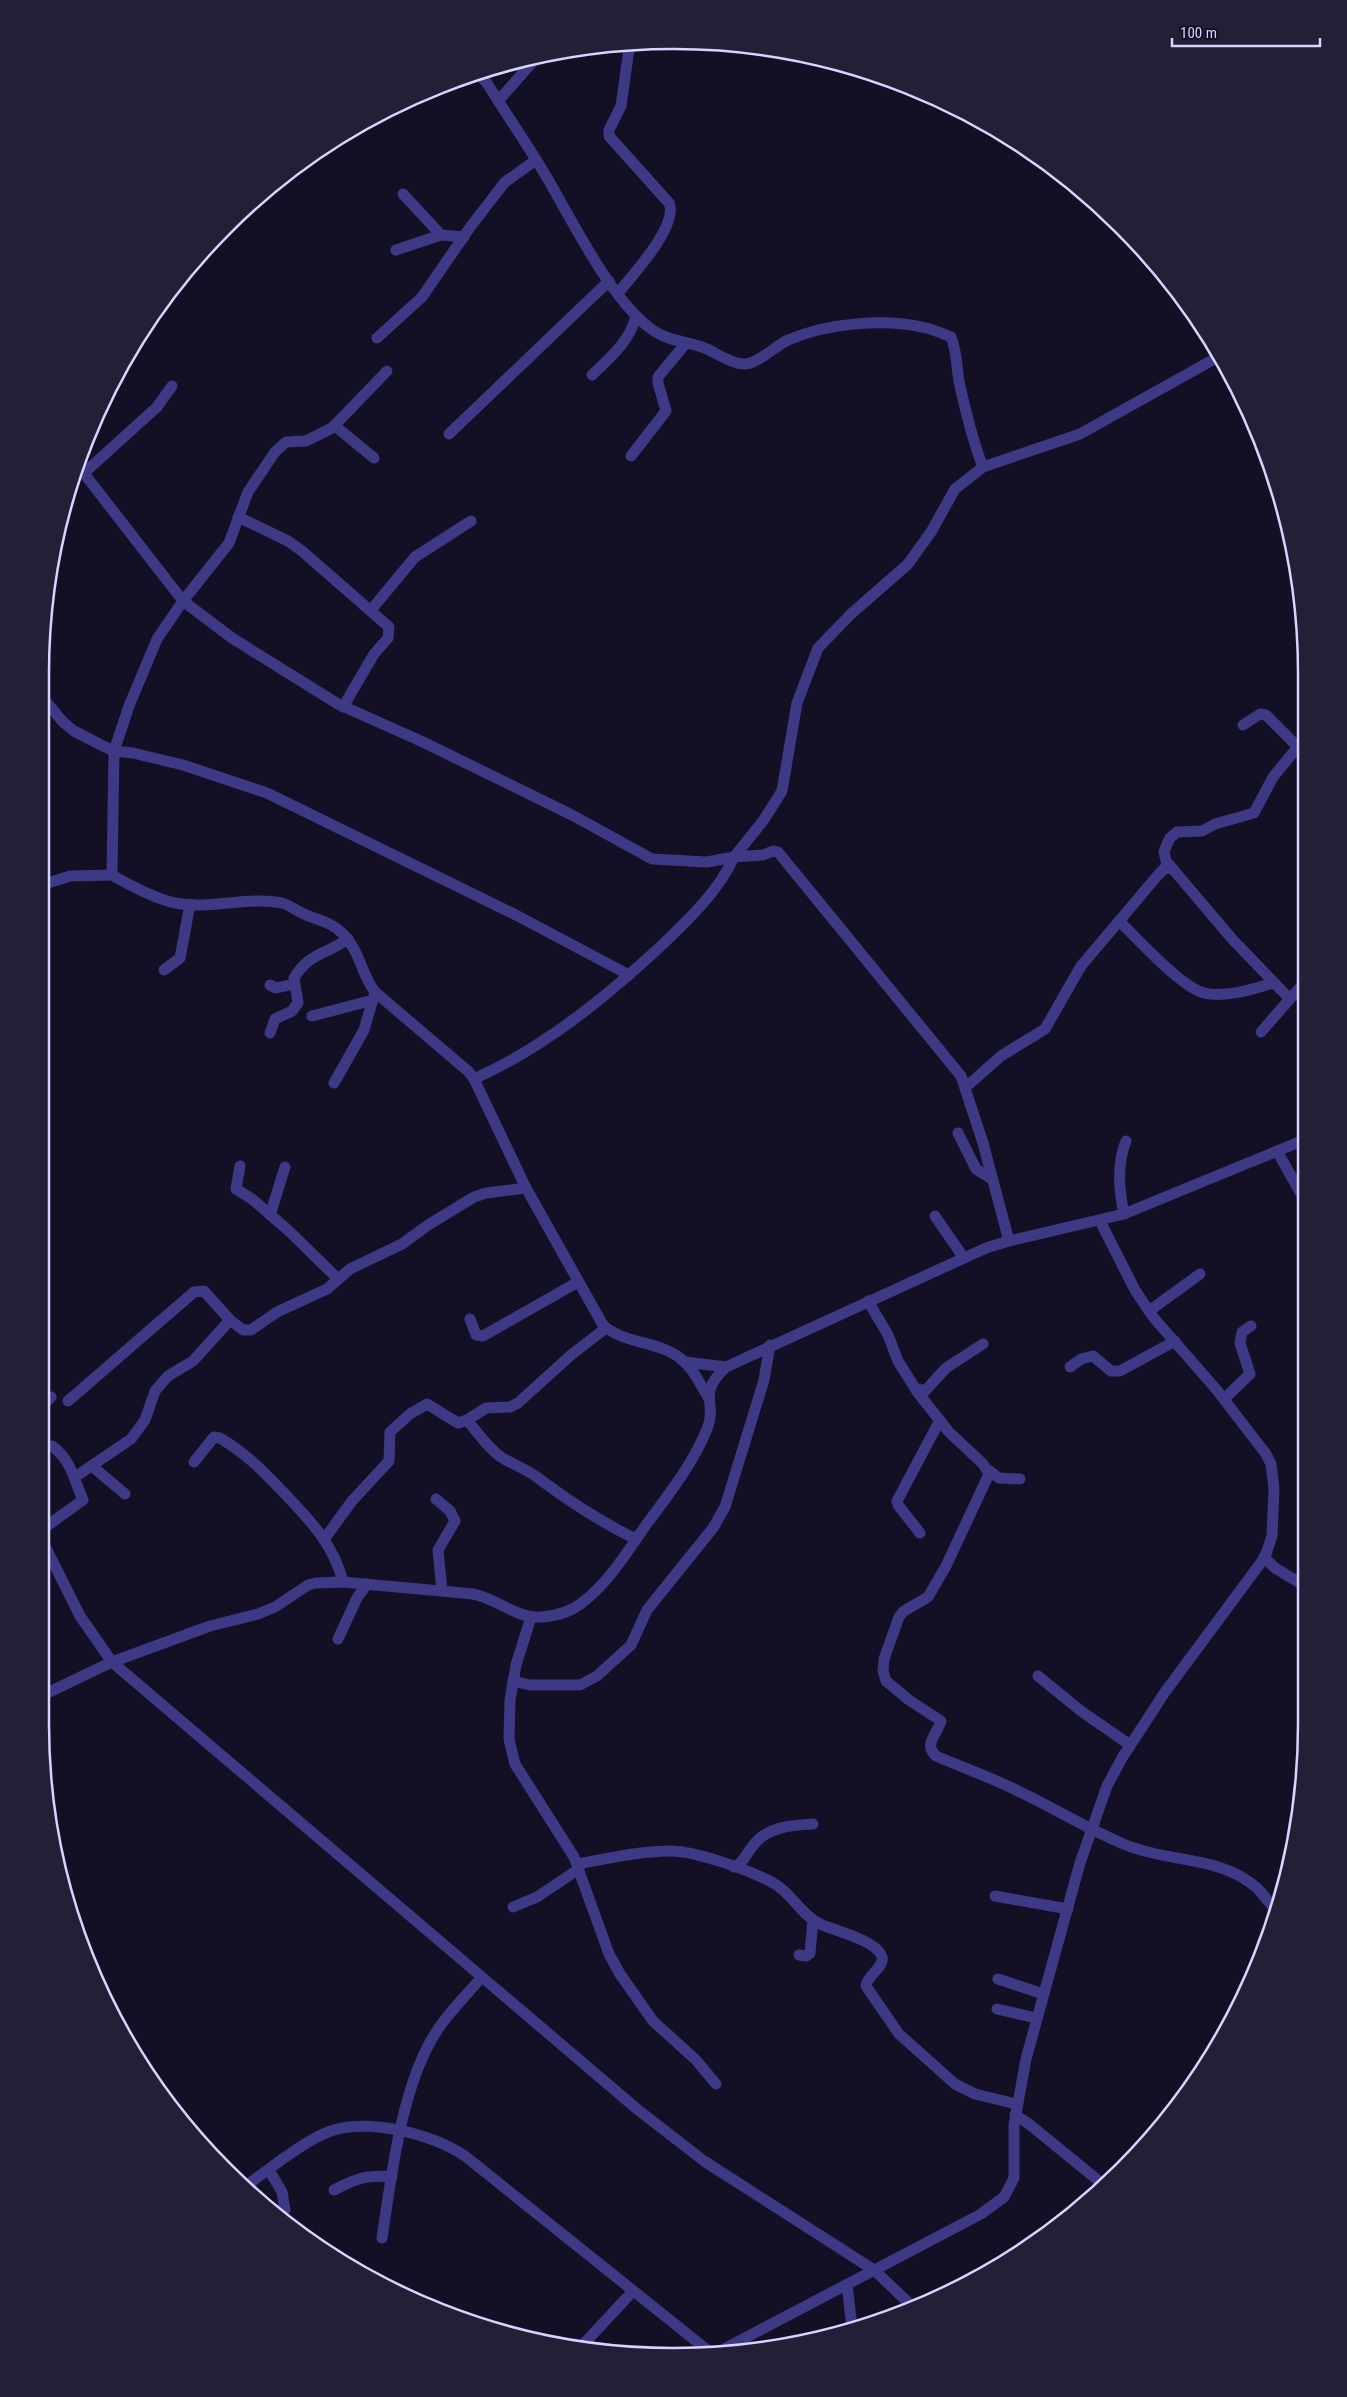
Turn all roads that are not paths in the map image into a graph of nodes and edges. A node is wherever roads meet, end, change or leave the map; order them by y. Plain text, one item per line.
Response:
1 (629, 50) edge
2 (529, 66) edge
3 (482, 79) edge
4 (498, 100) junction
5 (536, 160) junction
6 (403, 194) dead end
7 (441, 234) junction
8 (464, 237) junction
9 (396, 250) dead end
10 (609, 281) junction
11 (618, 293) junction
12 (636, 316) junction
13 (377, 338) dead end
14 (686, 343) junction
15 (1214, 359) edge
16 (387, 371) dead end
17 (592, 376) dead end
18 (172, 386) dead end
19 (335, 426) junction
20 (449, 434) dead end
21 (630, 456) dead end
22 (374, 458) dead end
23 (984, 468) junction
24 (84, 469) edge
25 (83, 471) edge
26 (238, 517) junction
27 (471, 521) dead end
28 (183, 601) junction
29 (371, 610) junction
30 (49, 706) edge
31 (343, 707) junction
32 (1243, 725) dead end
33 (1298, 746) edge
34 (1298, 747) edge
35 (114, 751) junction
36 (734, 857) junction
37 (1173, 869) junction
38 (112, 875) junction
39 (49, 883) edge
40 (190, 904) junction
41 (1119, 921) junction
42 (348, 939) junction
43 (164, 970) dead end
44 (629, 975) junction
45 (1273, 983) junction
46 (270, 984) dead end
47 (294, 984) junction
48 (1298, 990) edge
49 (374, 996) junction
50 (1290, 999) junction
51 (312, 1016) dead end
52 (1261, 1032) dead end
53 (270, 1033) dead end
54 (474, 1079) junction
55 (334, 1083) dead end
56 (966, 1087) junction
57 (958, 1132) dead end
58 (1126, 1140) dead end
59 (1298, 1142) edge
60 (1277, 1151) junction
61 (240, 1166) dead end
62 (285, 1167) dead end
63 (992, 1179) junction
64 (526, 1188) junction
65 (1298, 1188) edge
66 (1124, 1214) junction
67 (270, 1215) junction
68 (935, 1216) dead end
69 (1100, 1221) junction
70 (1008, 1241) junction
71 (964, 1258) junction
72 (1200, 1274) dead end
73 (337, 1278) junction
74 (578, 1282) junction
75 (868, 1301) junction
76 (1149, 1311) junction
77 (470, 1319) dead end
78 (230, 1320) junction
79 (1251, 1326) dead end
80 (606, 1328) junction
81 (1175, 1341) junction
82 (984, 1344) dead end
83 (770, 1345) junction
84 (684, 1362) junction
85 (726, 1367) junction
86 (1070, 1367) dead end
87 (915, 1388) junction
88 (708, 1397) junction
89 (1224, 1399) junction
90 (68, 1401) dead end
91 (467, 1420) junction
92 (940, 1420) junction
93 (52, 1446) dead end
94 (194, 1462) dead end
95 (92, 1466) junction
96 (988, 1470) junction
97 (75, 1477) junction
98 (1020, 1479) dead end
99 (125, 1494) dead end
100 (436, 1499) dead end
101 (49, 1524) edge
102 (920, 1533) dead end
103 (325, 1538) junction
104 (636, 1539) junction
105 (49, 1556) edge
106 (1264, 1557) junction
107 (343, 1582) junction
108 (1298, 1582) edge
109 (367, 1584) junction
110 (442, 1591) junction
111 (531, 1617) junction
112 (338, 1639) dead end
113 (112, 1662) junction
114 (1038, 1676) dead end
115 (513, 1681) junction
116 (49, 1692) edge
117 (1130, 1745) junction
118 (813, 1824) dead end
119 (1091, 1829) junction
120 (578, 1867) junction
121 (734, 1868) junction
122 (995, 1896) dead end
123 (1271, 1905) edge
124 (513, 1907) dead end
125 (1068, 1909) junction
126 (813, 1920) junction
127 (800, 1955) dead end
128 (481, 1978) junction
129 (998, 1979) dead end
130 (1043, 1994) junction
131 (997, 2009) dead end
132 (1036, 2018) junction
133 (716, 2084) dead end
134 (1016, 2110) junction
135 (400, 2130) junction
136 (269, 2170) junction
137 (392, 2176) junction
138 (1098, 2181) edge
139 (251, 2183) edge
140 (334, 2190) dead end
141 (283, 2211) edge
142 (382, 2238) dead end
143 (874, 2270) junction
144 (847, 2284) junction
145 (633, 2291) junction
146 (908, 2303) edge
147 (851, 2322) edge
148 (586, 2342) edge
149 (731, 2345) edge
150 (705, 2347) edge

1 - 11 street
2 - 4 street
3 - 4 street
4 - 5 street
5 - 8 street
5 - 10 street
6 - 7 street
7 - 8 street
7 - 9 street
8 - 13 street
10 - 11 street
10 - 20 street
11 - 12 street
12 - 14 street
12 - 17 street
14 - 21 street
14 - 23 street
15 - 23 street
16 - 19 street
18 - 24 street
19 - 22 street
19 - 26 street
23 - 36 street
25 - 28 street
26 - 28 street
26 - 29 street
27 - 29 street
28 - 31 street
28 - 35 street
29 - 31 street
30 - 35 street
31 - 36 street
32 - 33 street
34 - 37 street
35 - 38 street
35 - 44 street
36 - 44 street
36 - 56 street
37 - 41 street
37 - 45 street
38 - 39 street
38 - 40 street
40 - 42 street
40 - 43 street
41 - 45 street
41 - 56 street
42 - 47 street
42 - 49 street
44 - 54 street
45 - 50 street
46 - 47 street
47 - 53 street
48 - 50 street
49 - 51 street
49 - 54 street
49 - 55 street
50 - 52 street
54 - 64 street
56 - 63 street
57 - 63 street
58 - 66 street
59 - 60 street
60 - 65 street
60 - 66 street
61 - 67 street
62 - 67 street
63 - 70 street
64 - 73 street
64 - 74 street
66 - 69 street
67 - 73 street
68 - 71 street
69 - 70 street
69 - 76 street
70 - 71 street
71 - 75 street
72 - 76 street
73 - 78 street
74 - 77 street
74 - 80 street
75 - 83 street
75 - 87 street
76 - 81 street
78 - 90 street
78 - 95 street
79 - 89 street
80 - 84 street
80 - 91 street
81 - 86 street
81 - 89 street
82 - 87 street
83 - 85 street
83 - 115 street
84 - 85 street
84 - 88 street
85 - 88 street
87 - 92 street
88 - 104 street
89 - 106 street
91 - 103 street
91 - 104 street
92 - 96 street
92 - 102 street
93 - 97 street
94 - 103 street
95 - 97 street
95 - 99 street
96 - 98 street
96 - 119 street
97 - 101 street
100 - 110 street
103 - 107 street
104 - 111 street
105 - 113 street
106 - 108 street
106 - 117 street
107 - 109 street
107 - 113 street
109 - 110 street
109 - 112 street
110 - 111 street
111 - 115 street
113 - 116 street
113 - 128 street
114 - 117 street
115 - 120 street
117 - 119 street
118 - 121 street
119 - 123 street
119 - 125 street
120 - 121 street
120 - 124 street
120 - 133 street
121 - 126 street
122 - 125 street
125 - 130 street
126 - 127 street
126 - 134 street
128 - 135 street
128 - 143 street
129 - 130 street
130 - 132 street
131 - 132 street
132 - 134 street
134 - 138 street
134 - 143 street
135 - 136 street
135 - 137 street
135 - 145 street
136 - 139 street
136 - 141 street
137 - 140 street
137 - 142 street
143 - 144 street
143 - 146 street
144 - 147 street
144 - 149 street
145 - 148 street
145 - 150 street

